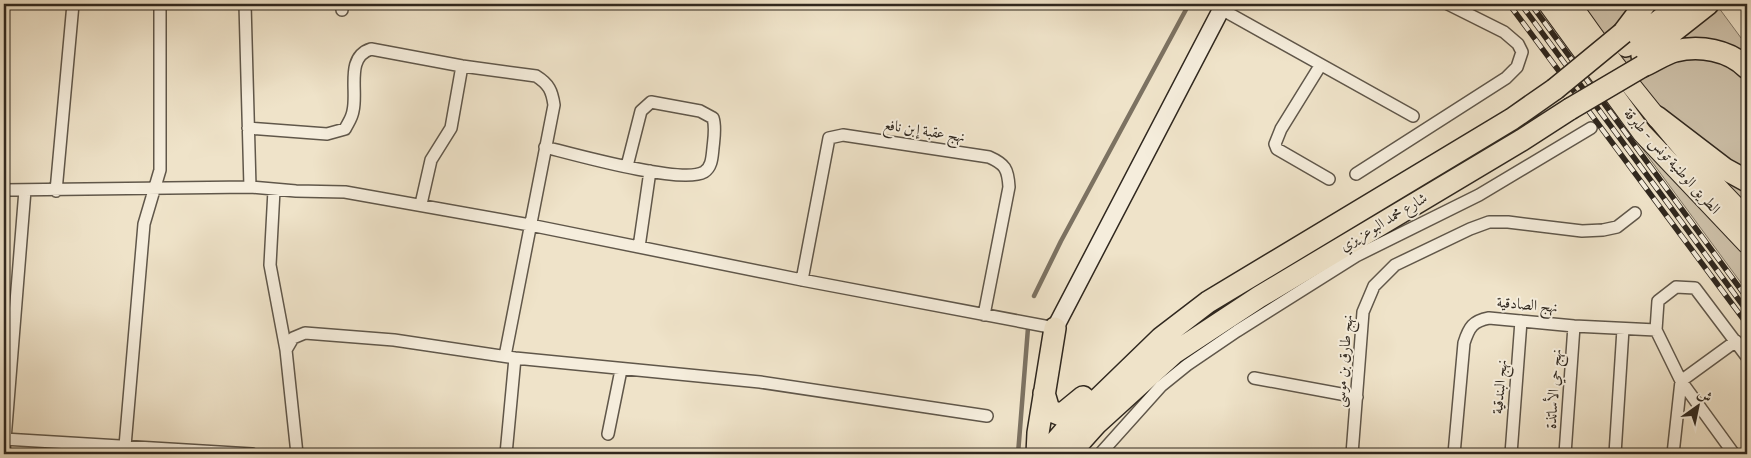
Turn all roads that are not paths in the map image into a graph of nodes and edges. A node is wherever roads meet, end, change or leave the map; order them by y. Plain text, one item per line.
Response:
1 (73, 4) edge
2 (160, 4) edge
3 (245, 4) edge
4 (1448, 4) edge
5 (1548, 4) edge
6 (1571, 4) edge
7 (1645, 4) edge
8 (1681, 4) edge
9 (1708, 4) edge
10 (1223, 7) edge
11 (1633, 51) junction
12 (462, 66) junction
13 (1320, 66) junction
14 (1747, 68) edge
15 (1413, 116) dead end
16 (1657, 118) junction
17 (248, 128) junction
18 (1591, 128) dead end
19 (545, 147) junction
20 (627, 166) junction
21 (650, 171) junction
22 (1356, 174) dead end
23 (1329, 179) dead end
24 (1747, 181) edge
25 (250, 187) junction
26 (155, 189) junction
27 (4, 190) edge
28 (25, 190) junction
29 (56, 190) junction
30 (274, 190) junction
31 (421, 204) junction
32 (1636, 213) dead end
33 (1747, 218) edge
34 (530, 224) junction
35 (1747, 244) edge
36 (639, 247) junction
37 (802, 280) junction
38 (984, 315) junction
39 (1521, 321) junction
40 (1574, 326) junction
41 (1054, 328) junction
42 (1623, 329) junction
43 (1656, 330) junction
44 (1160, 338) junction
45 (1736, 341) junction
46 (286, 350) junction
47 (510, 357) junction
48 (1747, 357) edge
49 (621, 370) junction
50 (1254, 378) dead end
51 (1681, 381) junction
52 (1044, 393) junction
53 (1357, 397) junction
54 (987, 416) dead end
55 (1096, 424) junction
56 (608, 434) dead end
57 (4, 439) edge
58 (125, 446) junction
59 (4, 452) edge
60 (252, 454) edge
61 (297, 454) edge
62 (506, 454) edge
63 (1037, 454) edge
64 (1045, 454) edge
65 (1069, 454) edge
66 (1076, 454) edge
67 (1100, 454) edge
68 (1352, 454) edge
69 (1454, 454) edge
70 (1511, 454) edge
71 (1565, 454) edge
72 (1615, 454) edge
73 (1673, 454) edge
74 (1734, 454) edge

1 - 29 street
2 - 26 street
3 - 17 street
4 - 22 street
5 - 35 main road, الطريق الوطنية تونس - طبرقة
6 - 16 main road, الطريق الوطنية تونس - طبرقة
7 - 11 highway
8 - 11 highway
9 - 11 highway
10 - 13 street
10 - 41 street
11 - 14 highway
11 - 44 highway, شارع محمد البوعزيزي, bridge
11 - 55 highway, شارع محمد البوعزيزي, bridge
12 - 17 street
12 - 19 street
12 - 31 street
13 - 15 street
13 - 23 street
16 - 24 highway
16 - 33 main road, الطريق الوطنية تونس - طبرقة
17 - 25 street
18 - 67 street
19 - 20 street
19 - 34 street
20 - 21 street
20 - 21 street
21 - 36 street
25 - 26 street
25 - 30 street
26 - 29 street
26 - 58 street
27 - 28 street
28 - 29 street
28 - 57 street
30 - 31 street
30 - 46 street
31 - 34 street
32 - 53 street, نهج طارق بن موسى
34 - 36 street
34 - 47 street
36 - 37 street
37 - 38 street
37 - 38 street, نهج عقبة إبن نافع
38 - 41 street
39 - 40 street, نهج الصادقية
39 - 69 street, نهج الصادقية
39 - 70 street, نهج البندقية
40 - 42 street, نهج الصادقية
40 - 71 street, نهج حي الأساتذة
41 - 52 highway
42 - 43 street, نهج الصادقية
42 - 72 street
43 - 45 street
43 - 51 street
44 - 52 highway
44 - 64 highway, شارع محمد البوعزيزي
45 - 48 street
45 - 51 street
46 - 47 street
46 - 61 street
47 - 49 street
47 - 62 street
49 - 54 street
49 - 56 street
50 - 53 street
51 - 73 street
51 - 74 street
52 - 63 highway
53 - 68 street, نهج طارق بن موسى
55 - 65 highway, شارع محمد البوعزيزي
55 - 66 highway
57 - 58 street
57 - 59 street
58 - 60 street

